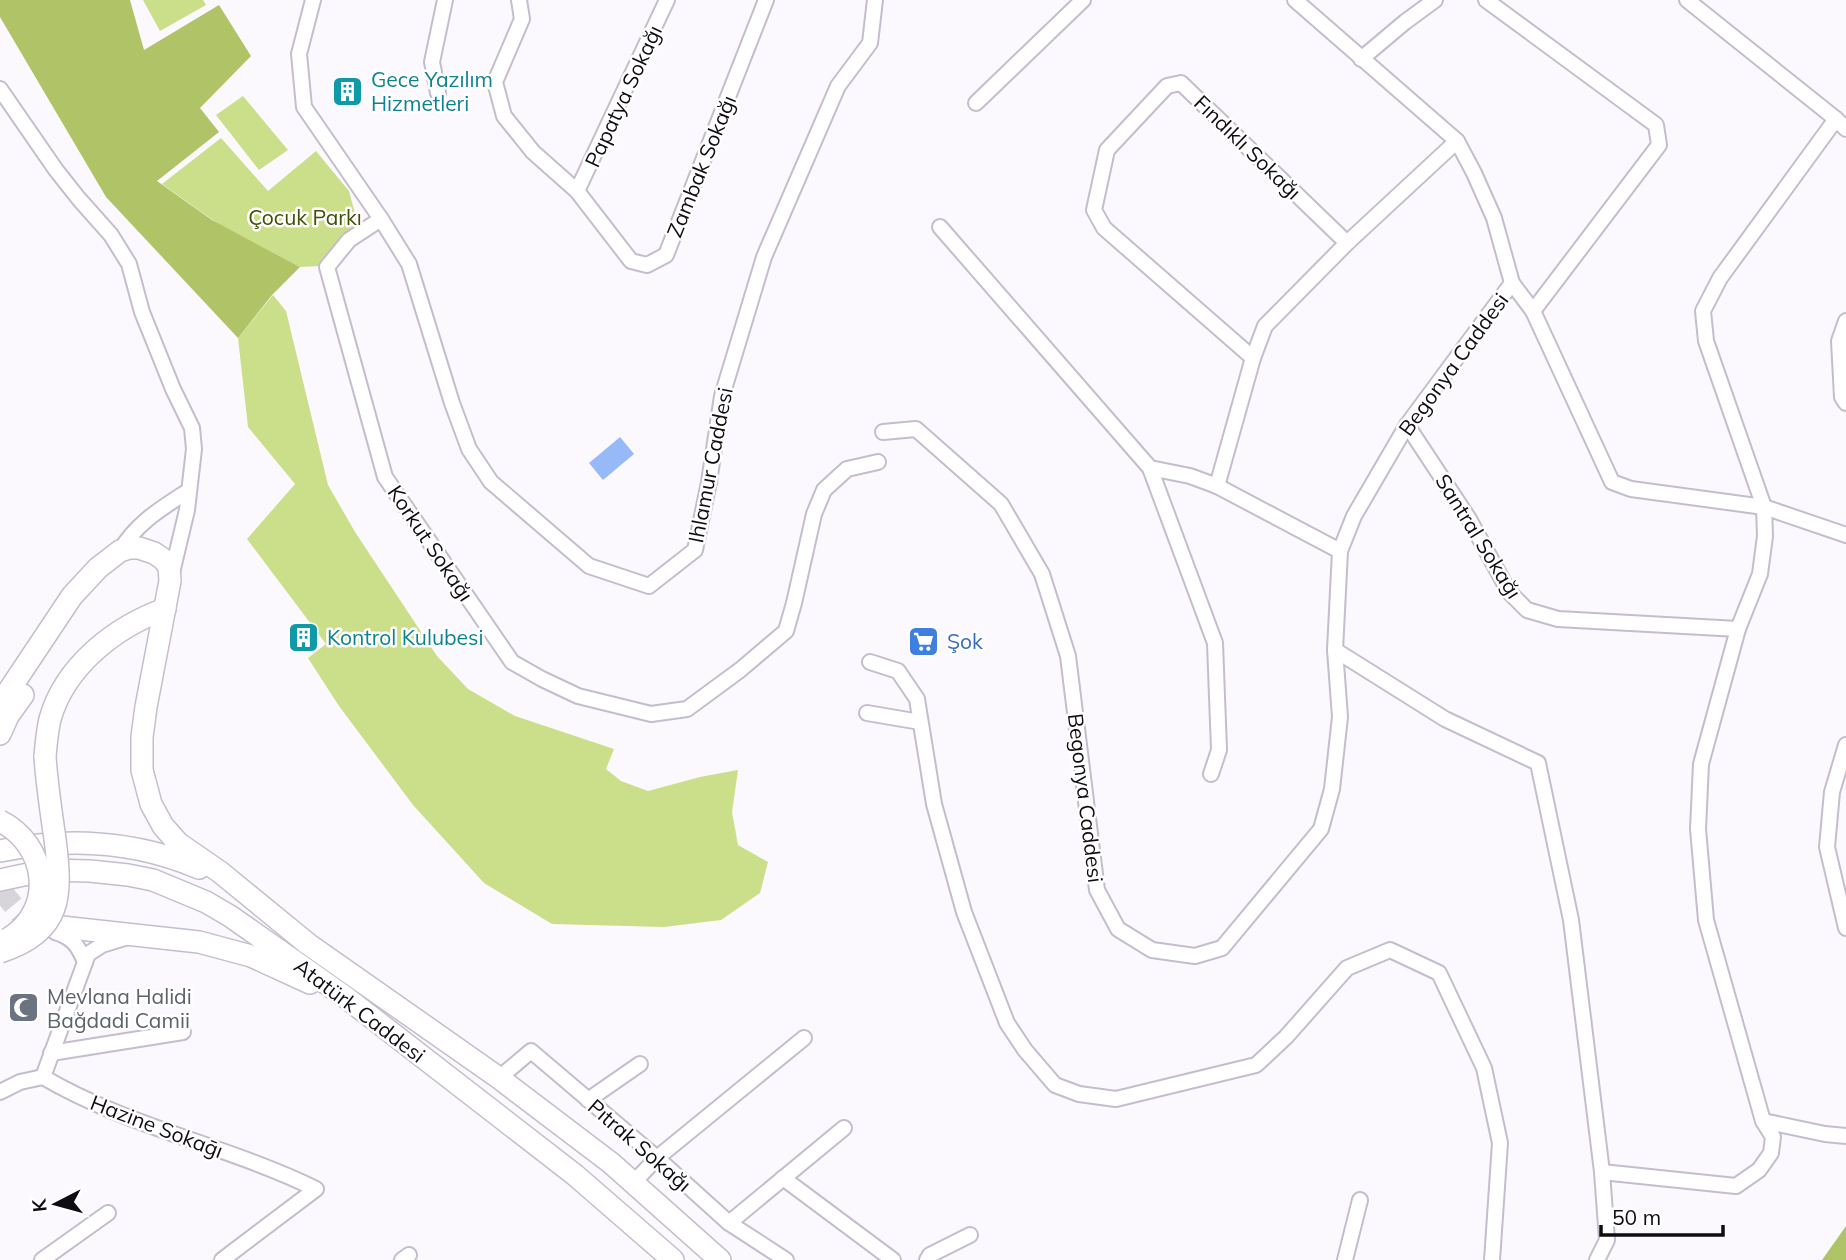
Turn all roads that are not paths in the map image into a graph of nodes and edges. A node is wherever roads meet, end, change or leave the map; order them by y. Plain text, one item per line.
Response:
1 (313, 0) edge
2 (445, 0) edge
3 (519, 0) edge
4 (667, 0) edge
5 (766, 0) edge
6 (875, 0) edge
7 (1083, 0) edge
8 (1295, 0) edge
9 (1435, 0) edge
10 (1486, 0) edge
11 (1687, 0) edge
12 (1361, 59) junction
13 (0, 89) edge
14 (438, 93) dead end
15 (976, 103) dead end
16 (1841, 124) edge
17 (1457, 141) junction
18 (577, 191) junction
19 (381, 219) junction
20 (940, 227) dead end
21 (1348, 243) junction
22 (1511, 283) junction
23 (1533, 311) junction
24 (1846, 321) edge
25 (1253, 358) junction
26 (1846, 403) edge
27 (1407, 425) junction
28 (883, 432) dead end
29 (878, 462) dead end
30 (1150, 468) junction
31 (1217, 486) junction
32 (188, 491) junction
33 (1763, 507) junction
34 (1846, 535) edge
35 (120, 551) junction
36 (1340, 551) junction
37 (170, 581) junction
38 (165, 609) junction
39 (1738, 629) junction
40 (1335, 650) junction
41 (870, 662) dead end
42 (0, 704) edge
43 (867, 713) dead end
44 (920, 722) junction
45 (0, 734) edge
46 (1846, 745) edge
47 (1211, 774) dead end
48 (0, 821) edge
49 (0, 852) edge
50 (0, 880) edge
51 (244, 892) junction
52 (38, 925) joint
53 (1846, 928) edge
54 (132, 935) junction
55 (0, 942) edge
56 (0, 952) edge
57 (85, 962) junction
58 (344, 996) junction
59 (183, 1032) dead end
60 (804, 1038) dead end
61 (51, 1052) junction
62 (640, 1064) dead end
63 (43, 1077) junction
64 (499, 1078) junction
65 (0, 1092) edge
66 (588, 1100) junction
67 (1763, 1121) junction
68 (844, 1128) dead end
69 (1846, 1136) edge
70 (657, 1158) junction
71 (1602, 1172) junction
72 (783, 1178) junction
73 (633, 1182) junction
74 (1360, 1200) dead end
75 (108, 1213) dead end
76 (729, 1223) junction
77 (970, 1235) dead end
78 (42, 1260) edge
79 (222, 1260) edge
80 (673, 1260) edge
81 (720, 1260) edge
82 (786, 1260) edge
83 (893, 1260) edge
84 (927, 1260) edge
85 (1345, 1260) edge
86 (1492, 1260) edge
87 (1597, 1260) edge

1 - 19 street
2 - 14 street
3 - 18 street, Zambak Sokağı
4 - 18 street, Papatya Sokağı
5 - 18 street, Zambak Sokağı
6 - 19 street, Ihlamur Caddesi
7 - 15 street
8 - 12 street
9 - 12 street
10 - 23 street
11 - 16 street
12 - 17 street
13 - 32 street
16 - 33 street
17 - 21 street
17 - 22 street
19 - 29 street, Korkut Sokağı
20 - 30 street
21 - 25 street
21 - 25 street, Fındıklı Sokağı
22 - 23 street
22 - 27 street, Begonya Caddesi
23 - 33 street
24 - 26 street
25 - 31 street
27 - 36 street, Begonya Caddesi
27 - 39 street, Santral Sokağı
28 - 40 street, Begonya Caddesi
30 - 31 street
30 - 47 street
31 - 36 street
32 - 35 street
32 - 37 street
33 - 34 street
33 - 39 street
35 - 37 main road
35 - 42 main road
35 - 45 main road
36 - 40 street, Begonya Caddesi
37 - 38 main road
38 - 51 main road
38 - 56 main road, bridge
39 - 67 street
40 - 71 street
41 - 44 street
43 - 44 street
44 - 86 street
46 - 53 street
48 - 55 main road, bridge
49 - 51 main road
50 - 58 main road, Atatürk Caddesi
51 - 64 main road, Atatürk Caddesi
52 - 54 main road
52 - 57 street
54 - 57 street
54 - 58 main road
57 - 61 street
58 - 80 main road, Atatürk Caddesi
59 - 61 street
60 - 70 street
61 - 63 street
62 - 66 street
63 - 65 street
63 - 79 street, Hazine Sokaḡı
64 - 66 street, Pıtrak Sokağı
64 - 73 main road, Atatürk Caddesi
66 - 70 street, Pıtrak Sokağı
67 - 69 street
67 - 71 street
68 - 72 street
70 - 73 street
70 - 76 street, Pıtrak Sokağı
71 - 87 street
72 - 76 street
72 - 83 street
73 - 81 main road, Atatürk Caddesi
74 - 85 street
75 - 78 street
76 - 82 street, Pıtrak Sokağı
77 - 84 street

